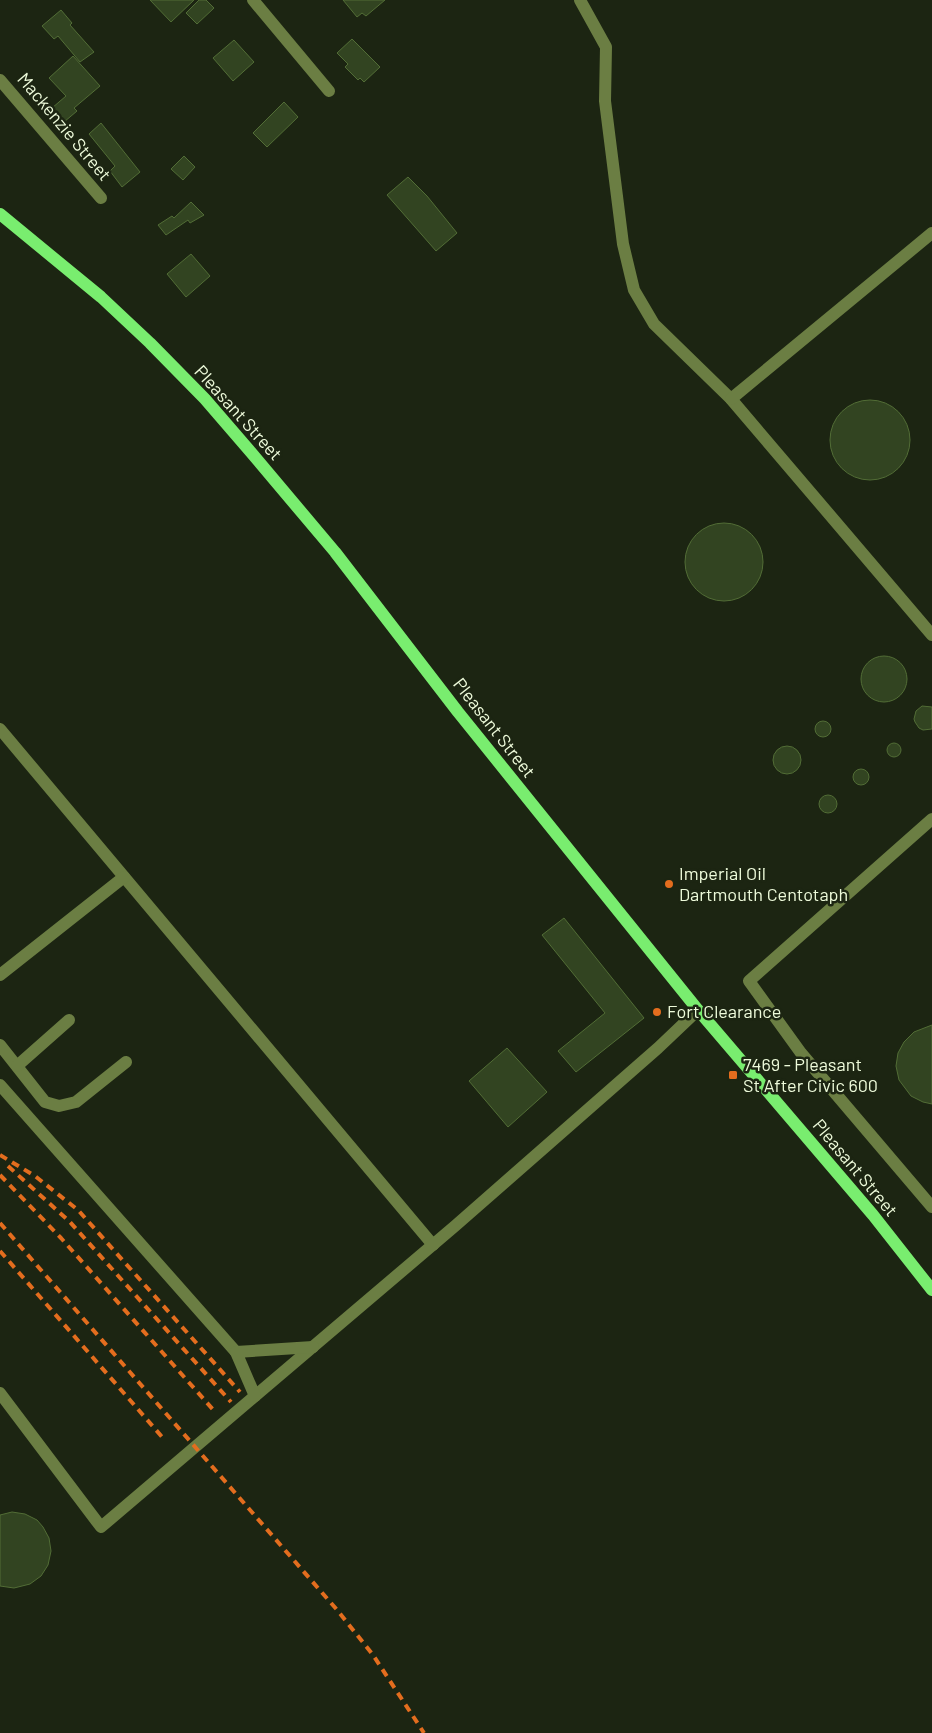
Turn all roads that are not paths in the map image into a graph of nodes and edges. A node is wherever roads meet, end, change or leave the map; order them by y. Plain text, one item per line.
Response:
1 (253, 0) edge
2 (580, 0) edge
3 (0, 80) edge
4 (329, 91) dead end
5 (100, 198) dead end
6 (0, 214) edge
7 (932, 233) edge
8 (731, 399) junction
9 (932, 636) edge
10 (0, 729) edge
11 (932, 819) edge
12 (124, 876) junction
13 (0, 975) edge
14 (698, 1010) junction
15 (69, 1020) dead end
16 (0, 1045) edge
17 (126, 1062) dead end
18 (17, 1066) junction
19 (0, 1085) edge
20 (932, 1207) edge
21 (433, 1244) junction
22 (932, 1290) edge
23 (313, 1347) junction
24 (236, 1352) junction
25 (0, 1393) edge
26 (255, 1396) junction

1 - 4 street
2 - 8 street
3 - 5 street, Mackenzie Street
6 - 14 main road, Pleasant Street
7 - 8 street
8 - 9 street
10 - 12 street
11 - 20 street
12 - 13 street
12 - 21 street
14 - 21 street
14 - 22 main road, Pleasant Street
15 - 18 street
16 - 18 street
17 - 18 street
19 - 24 street
21 - 23 street
23 - 24 street
23 - 26 street
24 - 26 street
25 - 26 street

